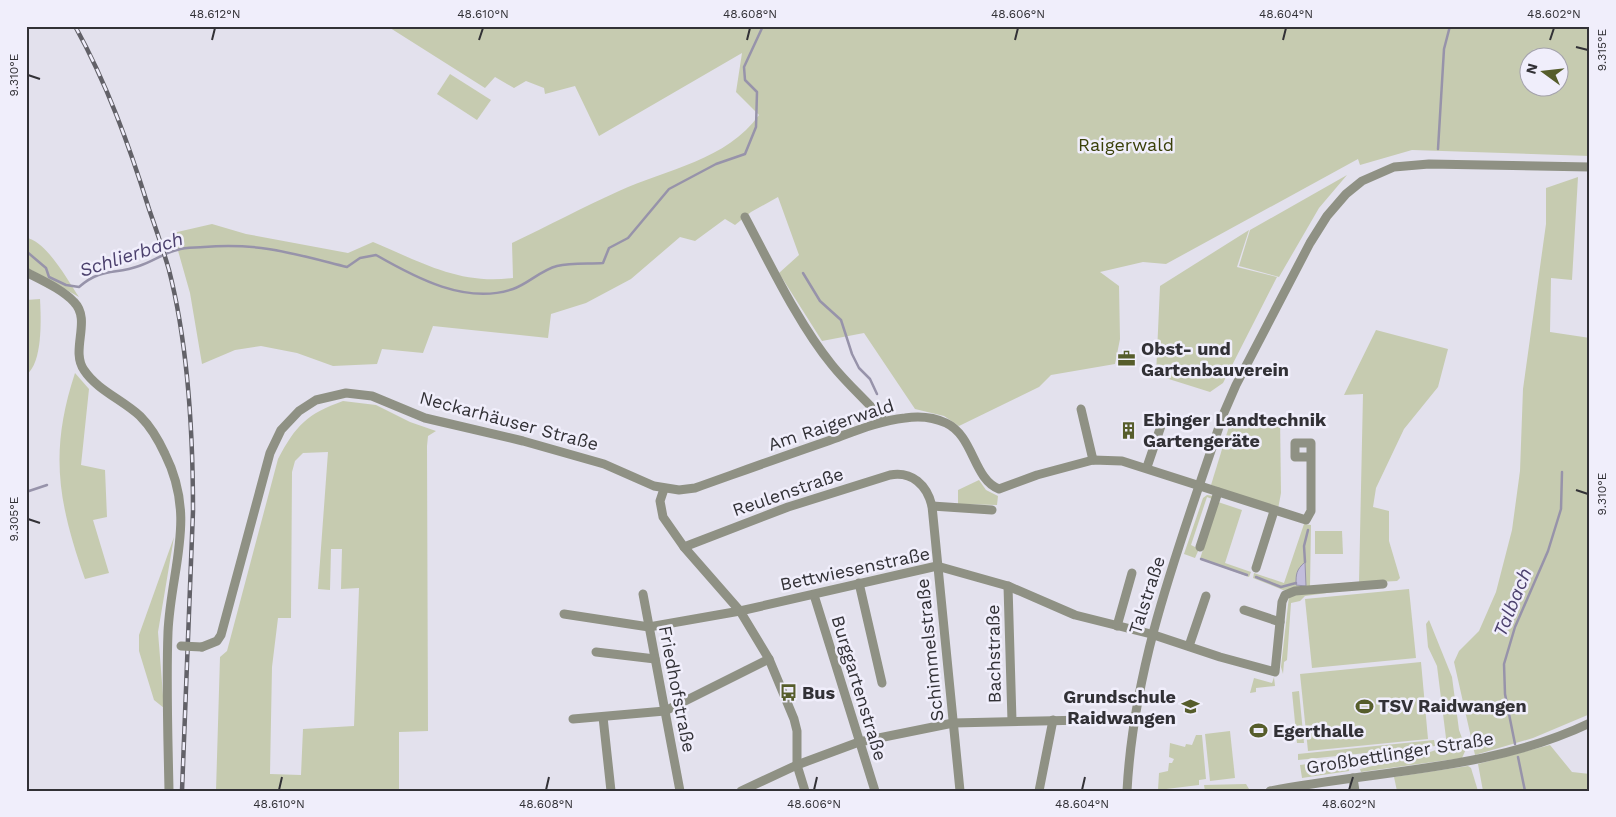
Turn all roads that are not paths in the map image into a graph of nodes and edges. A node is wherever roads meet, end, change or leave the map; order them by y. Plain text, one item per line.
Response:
1 (1590, 167) edge
2 (745, 217) dead end
3 (26, 272) edge
4 (1081, 409) dead end
5 (884, 421) junction
6 (1162, 423) dead end
7 (1310, 457) dead end
8 (1093, 460) junction
9 (1147, 467) junction
10 (904, 475) joint
11 (1200, 485) junction
12 (664, 489) junction
13 (1218, 492) junction
14 (932, 506) junction
15 (992, 510) dead end
16 (1274, 511) junction
17 (684, 547) junction
18 (1200, 548) dead end
19 (937, 566) junction
20 (1256, 568) dead end
21 (1132, 572) dead end
22 (859, 583) junction
23 (1383, 584) dead end
24 (1008, 586) junction
25 (643, 594) dead end
26 (814, 594) junction
27 (1206, 596) dead end
28 (1244, 610) dead end
29 (740, 611) junction
30 (564, 614) dead end
31 (1280, 622) junction
32 (1117, 626) junction
33 (649, 627) junction
34 (1151, 634) junction
35 (169, 644) junction
36 (1189, 646) junction
37 (596, 652) dead end
38 (655, 659) junction
39 (769, 659) junction
40 (882, 683) dead end
41 (665, 712) junction
42 (603, 717) junction
43 (573, 719) dead end
44 (1134, 719) junction
45 (1053, 720) junction
46 (1012, 721) junction
47 (953, 723) junction
48 (1590, 723) edge
49 (859, 742) junction
50 (797, 765) junction
51 (1353, 778) junction
52 (1275, 790) edge
53 (169, 791) edge
54 (611, 791) edge
55 (680, 791) edge
56 (741, 791) edge
57 (805, 791) edge
58 (875, 791) edge
59 (960, 791) edge
60 (1039, 791) edge
61 (1127, 791) edge
62 (1355, 791) edge

1 - 11 street, Talstraße
2 - 5 street
3 - 35 street
4 - 8 street
5 - 8 street, Am Raigerwald
5 - 12 street, Am Raigerwald
6 - 9 street
7 - 16 street, Am Raigerwald
8 - 9 street, Am Raigerwald
9 - 11 street, Am Raigerwald
10 - 14 street, Schimmelstraße
10 - 17 street, Reulenstraße
11 - 13 street, Am Raigerwald
11 - 34 street, Talstraße
12 - 17 street
12 - 35 street, Neckarhäuser Straße, bridge
13 - 16 street, Am Raigerwald
13 - 18 street
14 - 15 street
14 - 19 street, Schimmelstraße
16 - 20 street
17 - 29 street
19 - 22 street, Bettwiesenstraße
19 - 24 street, Bettwiesenstraße
19 - 47 street, Schimmelstraße
21 - 32 street
22 - 26 street, Bettwiesenstraße
22 - 40 street
23 - 31 street
24 - 32 street, Bettwiesenstraße
24 - 46 street, Bachstraße
25 - 33 street, Friedhofstraße
26 - 29 street, Bettwiesenstraße
26 - 49 street, Burggartenstraße
27 - 36 street
28 - 31 street
29 - 33 street, Bettwiesenstraße
29 - 39 street
30 - 33 street, Bettwiesenstraße
31 - 36 street, Bettwiesenstraße
32 - 34 street, Bettwiesenstraße
33 - 38 street, Friedhofstraße
34 - 36 street, Bettwiesenstraße
34 - 44 street, Talstraße
35 - 53 street
37 - 38 street
38 - 41 street, Friedhofstraße
39 - 41 street
39 - 50 street
41 - 42 street
41 - 55 street, Friedhofstraße
42 - 43 street
42 - 54 street
44 - 45 street
44 - 61 street, Talstraße
45 - 46 street
45 - 60 street
46 - 47 street
47 - 49 street
47 - 59 street, Schimmelstraße
48 - 51 street, Großbettlinger Straße
49 - 50 street
49 - 58 street, Burggartenstraße
50 - 56 street
50 - 57 street
51 - 52 street, Großbettlinger Straße
51 - 62 street

